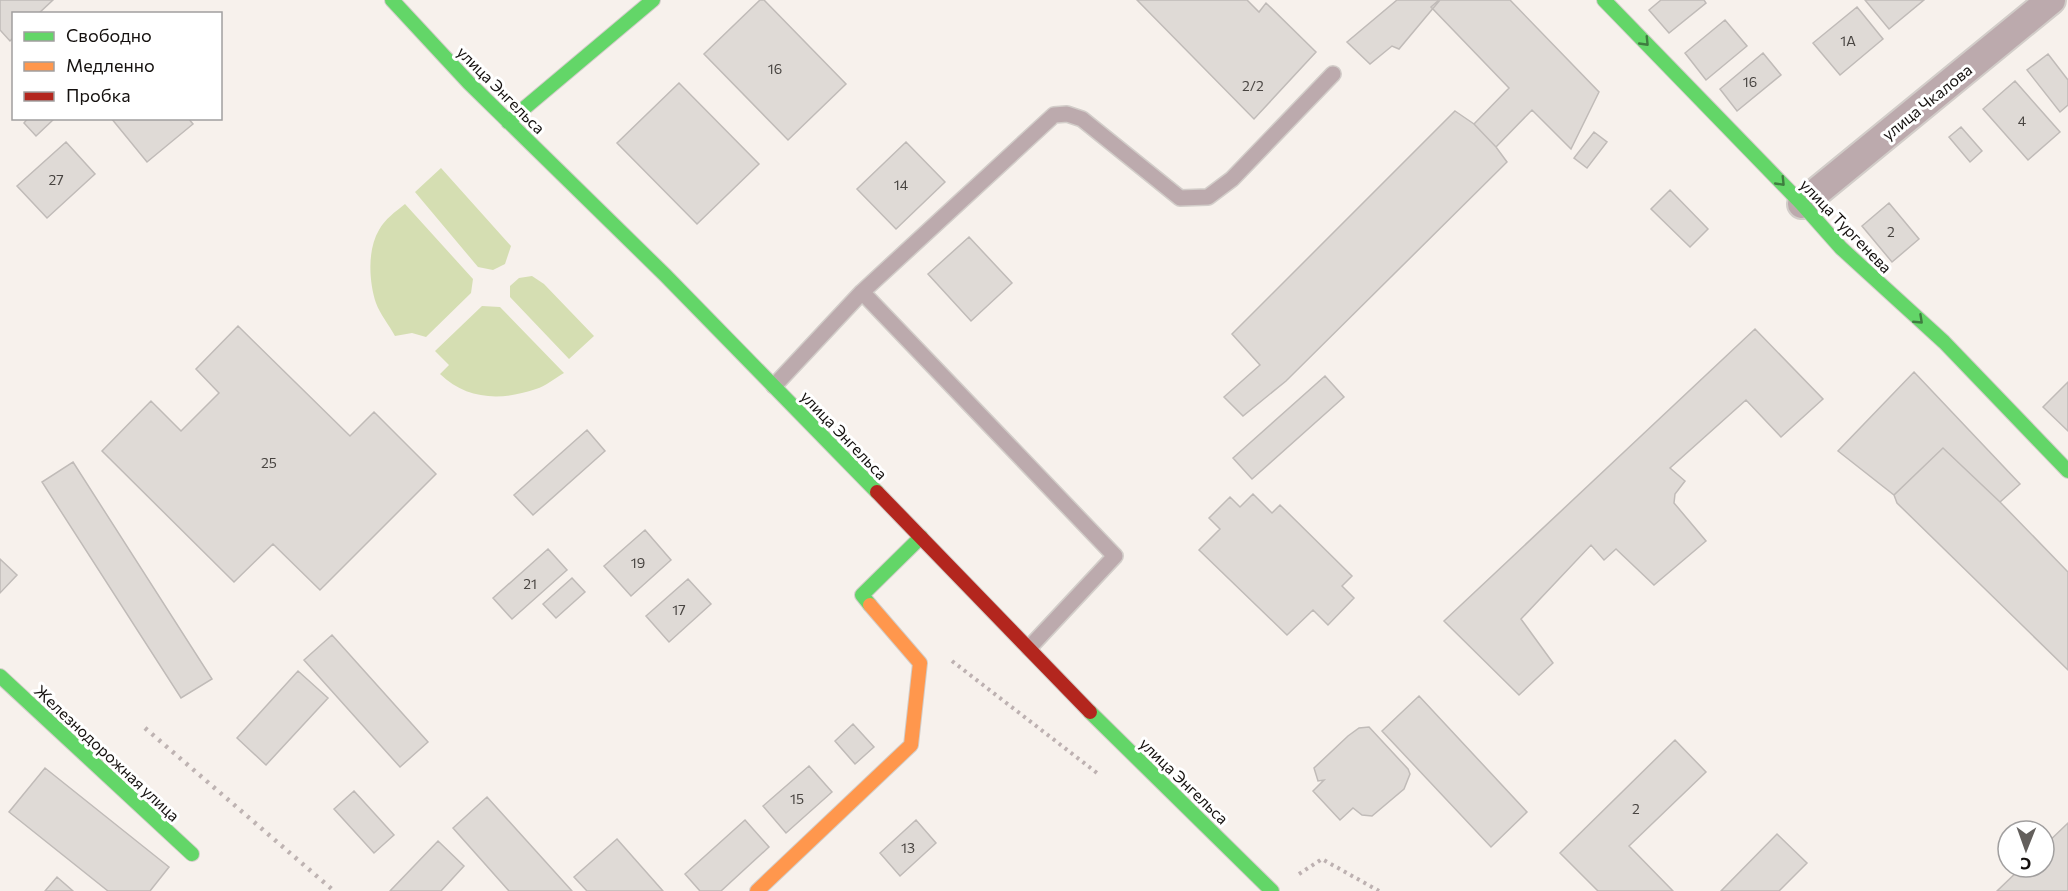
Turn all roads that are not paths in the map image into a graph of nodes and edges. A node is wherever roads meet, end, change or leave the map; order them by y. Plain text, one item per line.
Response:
1 (392, 0) edge
2 (653, 0) edge
3 (1604, 0) edge
4 (2051, 0) edge
5 (1333, 74) dead end
6 (508, 122) junction
7 (1802, 204) junction
8 (862, 292) junction
9 (774, 386) junction
10 (2068, 471) edge
11 (921, 537) junction
12 (1029, 648) junction
13 (0, 676) edge
14 (192, 854) dead end
15 (757, 891) edge
16 (1272, 891) edge

1 - 6 street, улица Энгельса
2 - 6 street
3 -> 7 street, улица Тургенева
4 - 7 street, улица Чкалова
5 - 8 lane
6 - 9 street, улица Энгельса
7 -> 10 street, улица Тургенева
8 - 9 lane
8 - 12 lane
9 - 11 street, улица Энгельса
11 - 12 street, улица Энгельса
11 - 15 street
12 - 16 street, улица Энгельса
13 - 14 street, Железнодорожная улица

